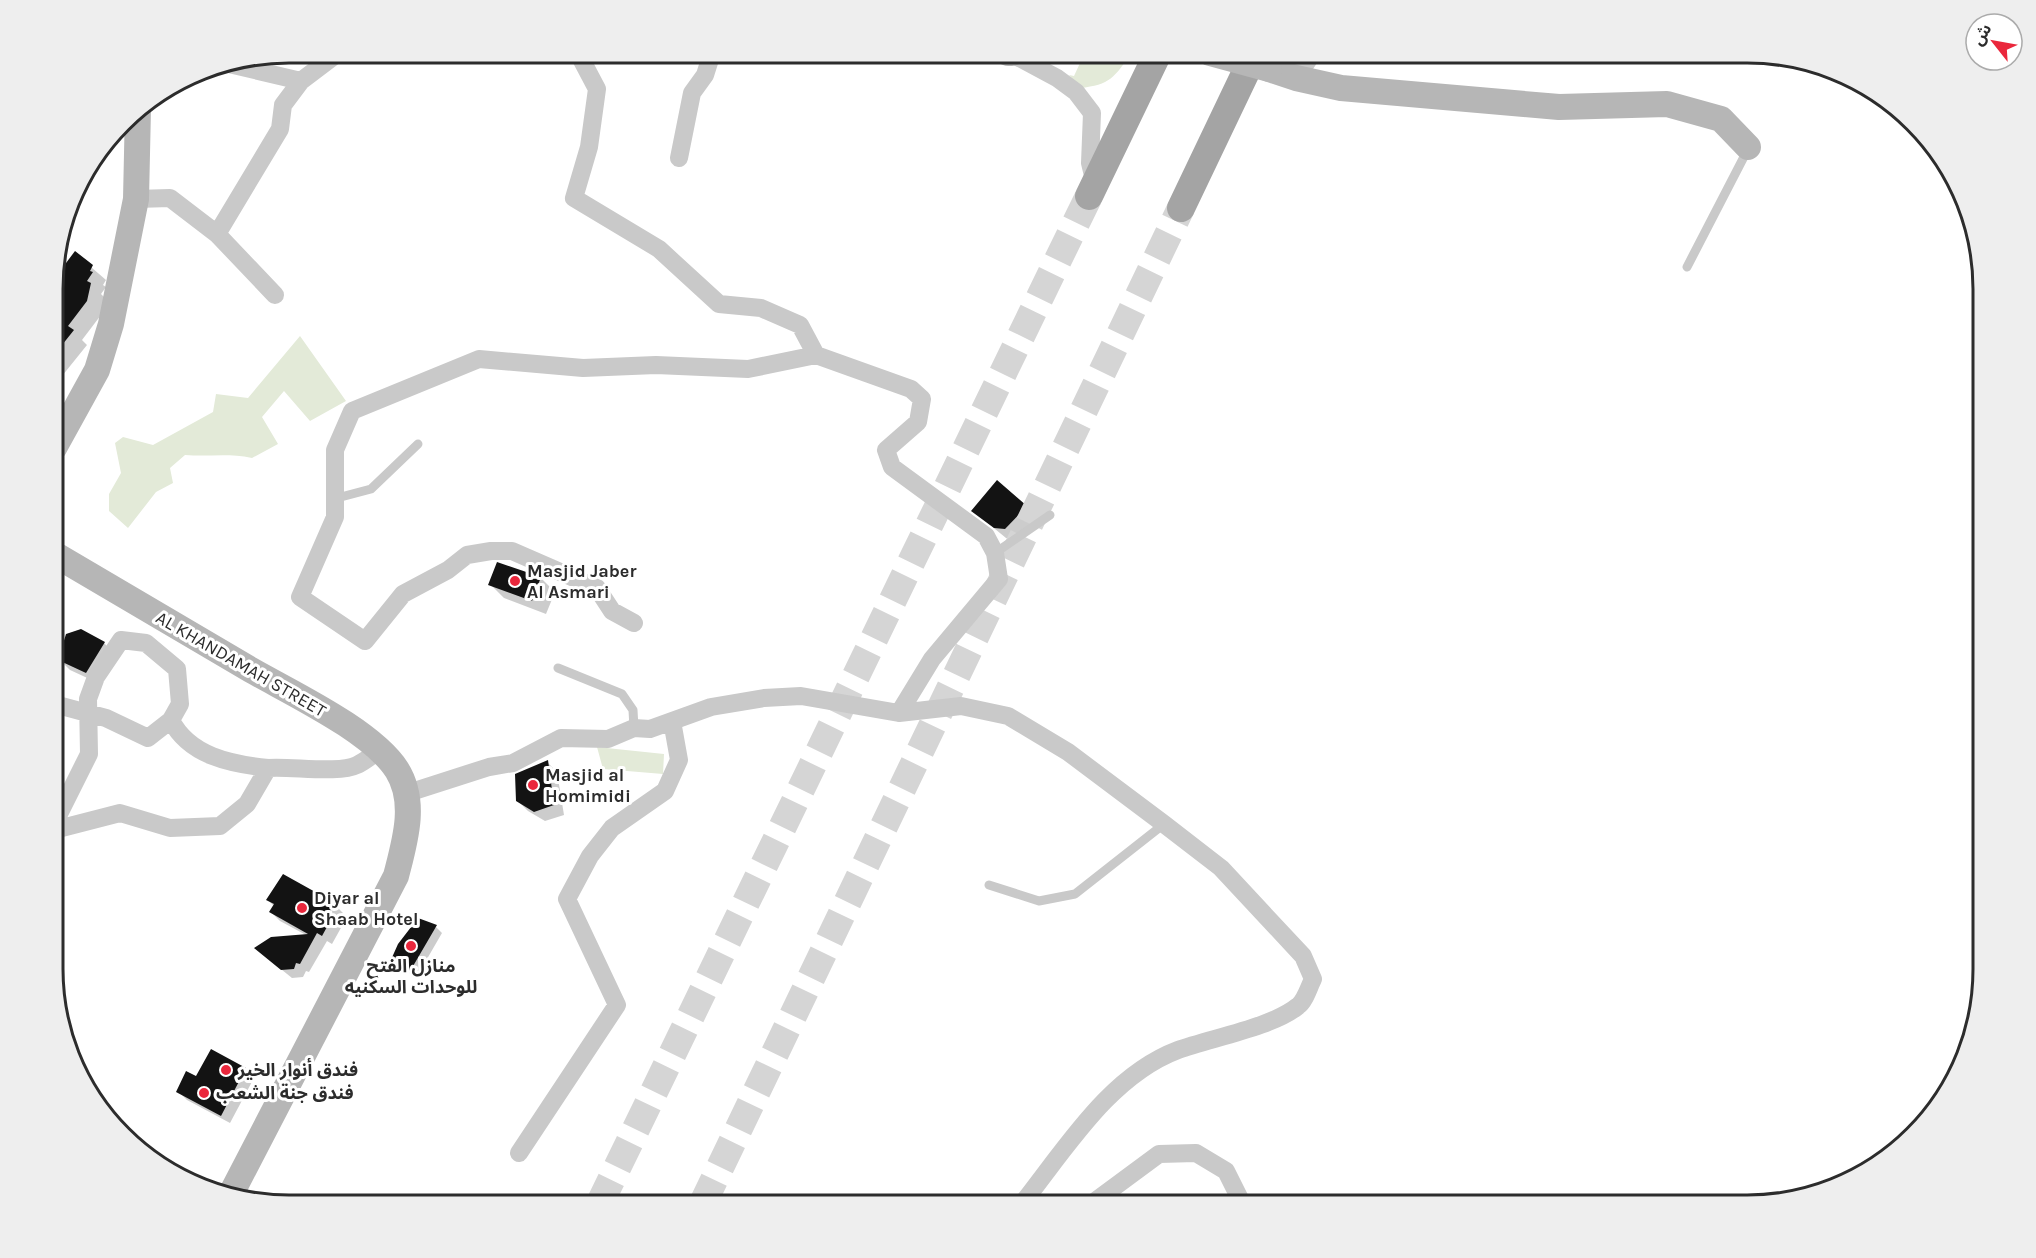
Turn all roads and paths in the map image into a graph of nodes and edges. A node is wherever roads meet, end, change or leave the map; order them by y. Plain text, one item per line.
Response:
1 (324, 63) edge
2 (584, 63) edge
3 (709, 63) edge
4 (1029, 63) edge
5 (1153, 63) edge
6 (1261, 63) edge
7 (1266, 63) edge
8 (1306, 63) edge
9 (244, 67) edge
10 (1296, 78) junction
11 (301, 81) junction
12 (138, 121) edge
13 (1749, 147) joint
14 (679, 158) dead end
15 (1092, 190) joint
16 (136, 199) junction
17 (1181, 208) tunnel mouth
18 (217, 234) junction
19 (1687, 267) dead end
20 (274, 295) dead end
21 (816, 355) junction
22 (63, 432) edge
23 (418, 444) dead end
24 (337, 498) junction
25 (1050, 515) dead end
26 (995, 553) junction
27 (63, 559) edge
28 (634, 623) dead end
29 (558, 668) dead end
30 (63, 706) edge
31 (899, 713) junction
32 (90, 714) junction
33 (171, 720) junction
34 (672, 721) junction
35 (634, 728) junction
36 (381, 749) junction
37 (268, 768) junction
38 (408, 793) junction
39 (63, 805) edge
40 (1164, 824) junction
41 (63, 828) edge
42 (989, 885) dead end
43 (519, 1153) dead end
44 (234, 1188) edge
45 (1029, 1195) edge
46 (1104, 1195) edge
47 (1239, 1195) edge

1 - 11 street
2 - 21 street
3 - 14 street
4 - 15 street
5 - 15 main road
6 - 17 main road
7 - 10 street
8 - 10 street
9 - 11 street
10 - 13 street
11 - 18 street
12 - 16 street
13 - 19 lane
16 - 18 street
16 - 22 street
18 - 20 street
21 - 24 street
21 - 26 street
23 - 24 lane
24 - 28 street
25 - 26 lane
26 - 31 street
27 - 36 street, AL KHANDAMAH STREET
29 - 35 lane
30 - 32 street
31 - 34 street
31 - 40 street
32 - 33 street
32 - 33 street
32 - 39 street
33 - 37 street
34 - 35 street
34 - 43 street
35 - 38 street
36 - 37 street
36 - 38 street, AL KHANDAMAH STREET
37 - 41 street
38 - 44 street
40 - 42 lane
40 - 45 street
46 - 47 street

